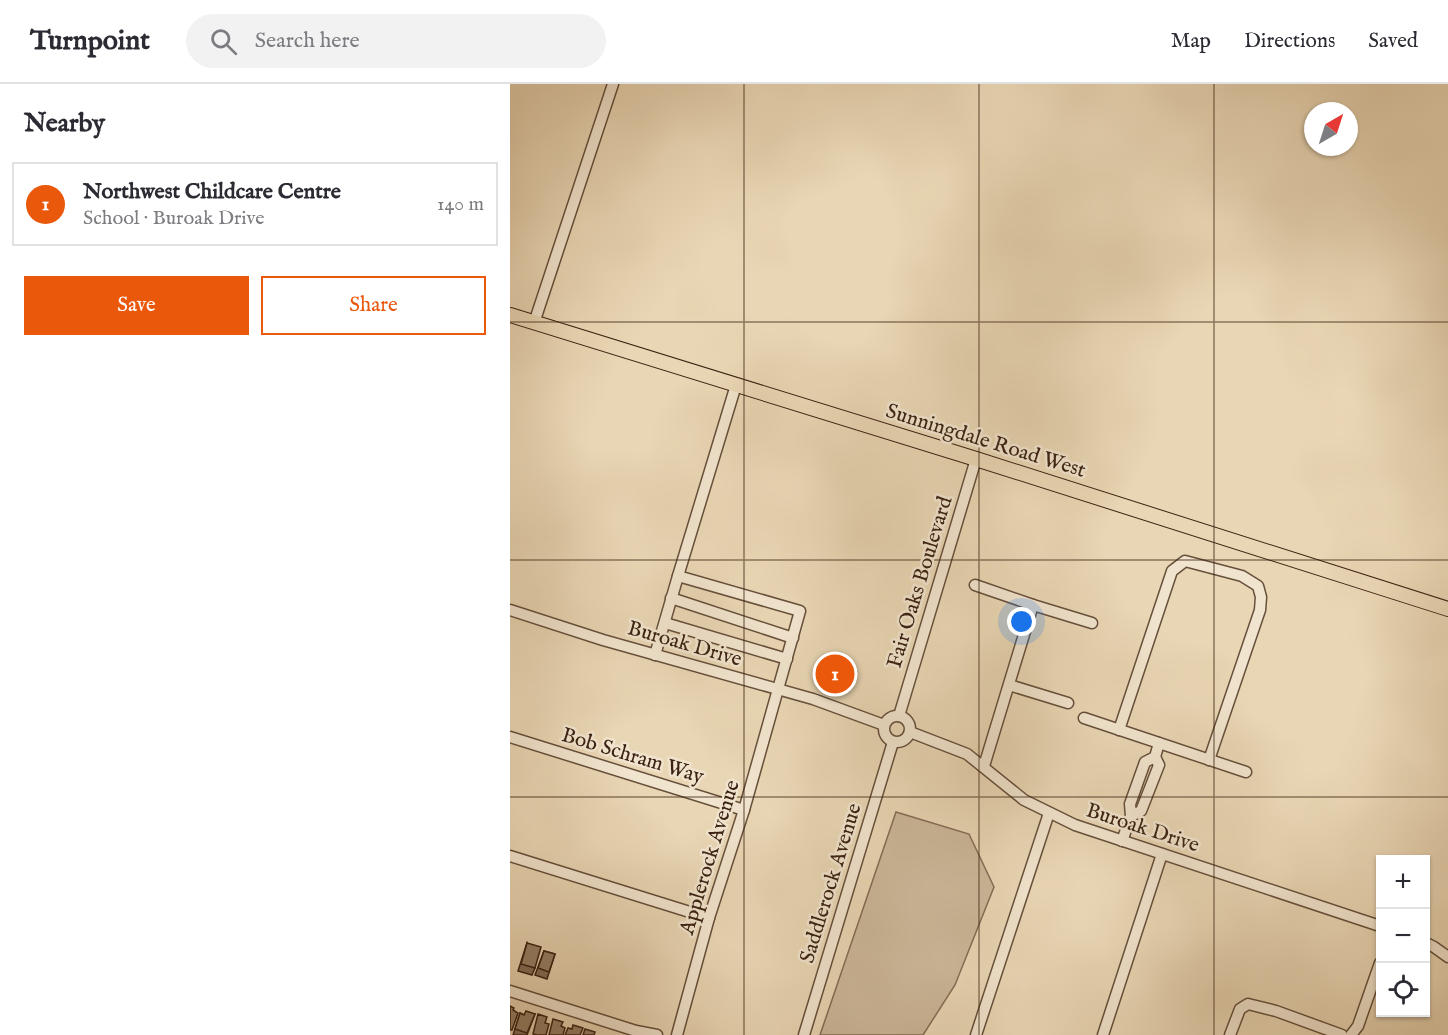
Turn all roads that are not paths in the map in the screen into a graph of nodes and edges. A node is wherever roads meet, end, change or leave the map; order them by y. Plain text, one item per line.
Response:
1 (613, 84) edge
2 (510, 315) edge
3 (534, 322) junction
4 (736, 385) junction
5 (976, 459) junction
6 (678, 576) junction
7 (975, 585) dead end
8 (671, 598) junction
9 (1034, 605) junction
10 (1448, 609) edge
11 (510, 610) edge
12 (664, 623) junction
13 (1092, 623) dead end
14 (793, 638) junction
15 (655, 655) junction
16 (787, 659) junction
17 (1009, 685) junction
18 (778, 690) junction
19 (1068, 703) dead end
20 (899, 716) junction
21 (1084, 718) dead end
22 (884, 725) junction
23 (1119, 730) junction
24 (910, 732) junction
25 (510, 737) edge
26 (893, 742) junction
27 (1159, 743) junction
28 (1209, 760) junction
29 (984, 766) junction
30 (1246, 772) dead end
31 (744, 810) junction
32 (1049, 813) junction
33 (1122, 841) junction
34 (1162, 854) junction
35 (510, 856) edge
36 (709, 918) junction
37 (1376, 925) edge
38 (1430, 945) edge
39 (1448, 957) edge
40 (1376, 975) edge
41 (510, 991) edge
42 (657, 1035) edge
43 (676, 1035) edge
44 (804, 1035) edge
45 (976, 1035) edge
46 (1103, 1035) edge
47 (1230, 1035) edge
48 (1342, 1035) edge
49 (1351, 1035) edge

1 - 3 street
2 - 3 main road, Sunningdale Road West
3 - 4 main road, Sunningdale Road West
4 - 5 main road, Sunningdale Road West
4 - 6 street
5 - 10 main road, Sunningdale Road West
5 - 20 street, Fair Oaks Boulevard
6 - 8 street
6 - 14 street, Applerock Avenue
7 - 9 street
8 - 12 street
8 - 14 street
9 - 13 street
9 - 17 street
11 - 15 street, Buroak Drive
12 - 15 street
12 - 16 street
14 - 16 street, Applerock Avenue
15 - 18 street, Buroak Drive
16 - 18 street, Applerock Avenue
17 - 19 street
17 - 29 street
18 - 22 street, Buroak Drive
18 - 31 street, Applerock Avenue
20 - 22 street
20 - 24 street
21 - 23 street
22 - 26 street
23 - 27 street
23 - 28 street
24 - 26 street
24 - 29 street, Buroak Drive
25 - 31 street, Bob Schram Way
26 - 44 street, Saddlerock Avenue
27 - 28 street
27 - 33 street
28 - 30 street
29 - 32 street, Buroak Drive
31 - 36 street, Applerock Avenue
32 - 33 street, Buroak Drive
32 - 45 street
33 - 34 street, Buroak Drive
34 - 37 street, Buroak Drive
34 - 46 street
35 - 36 street
36 - 43 street, Applerock Avenue
38 - 39 street
40 - 49 street
41 - 42 street
47 - 48 street

